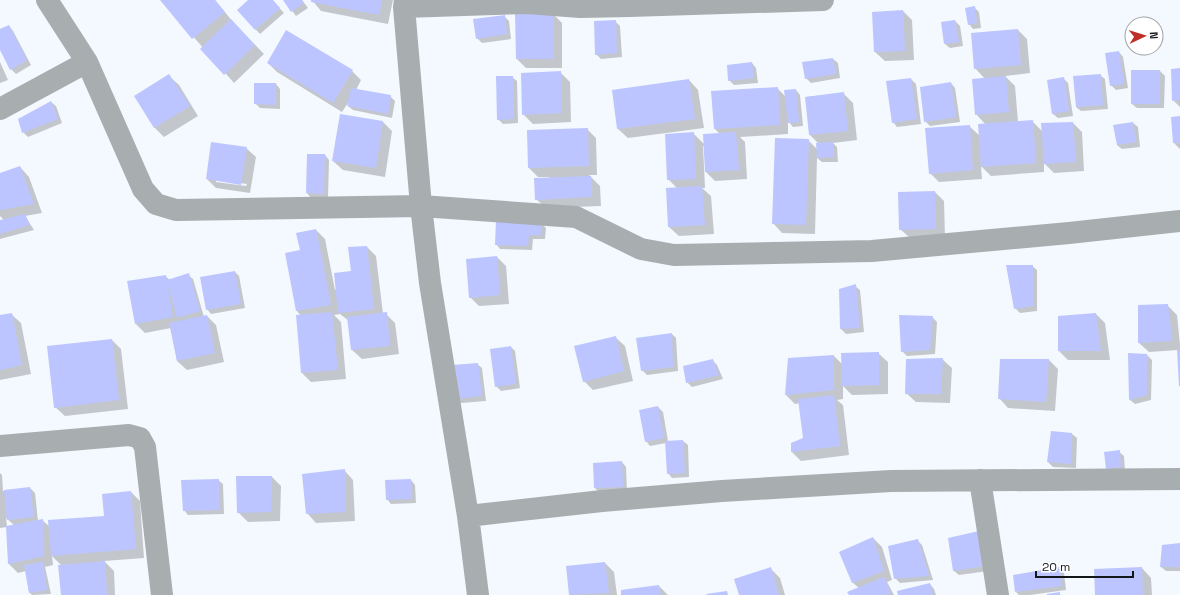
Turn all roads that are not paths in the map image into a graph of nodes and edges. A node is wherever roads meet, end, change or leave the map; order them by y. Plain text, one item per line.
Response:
1 (47, 0) edge
2 (823, 0) edge
3 (629, 3) edge
4 (405, 4) edge
5 (86, 62) junction
6 (0, 109) edge
7 (421, 206) junction
8 (1180, 221) edge
9 (0, 446) edge
10 (1180, 479) edge
11 (980, 480) junction
12 (468, 516) junction
13 (162, 595) edge
14 (478, 595) edge
15 (998, 595) edge

1 - 5 street
2 - 3 street
3 - 4 street
4 - 7 street
5 - 6 street
5 - 7 street
7 - 8 street
7 - 12 street
9 - 13 street
10 - 11 street
11 - 12 street
11 - 15 street
12 - 14 street

